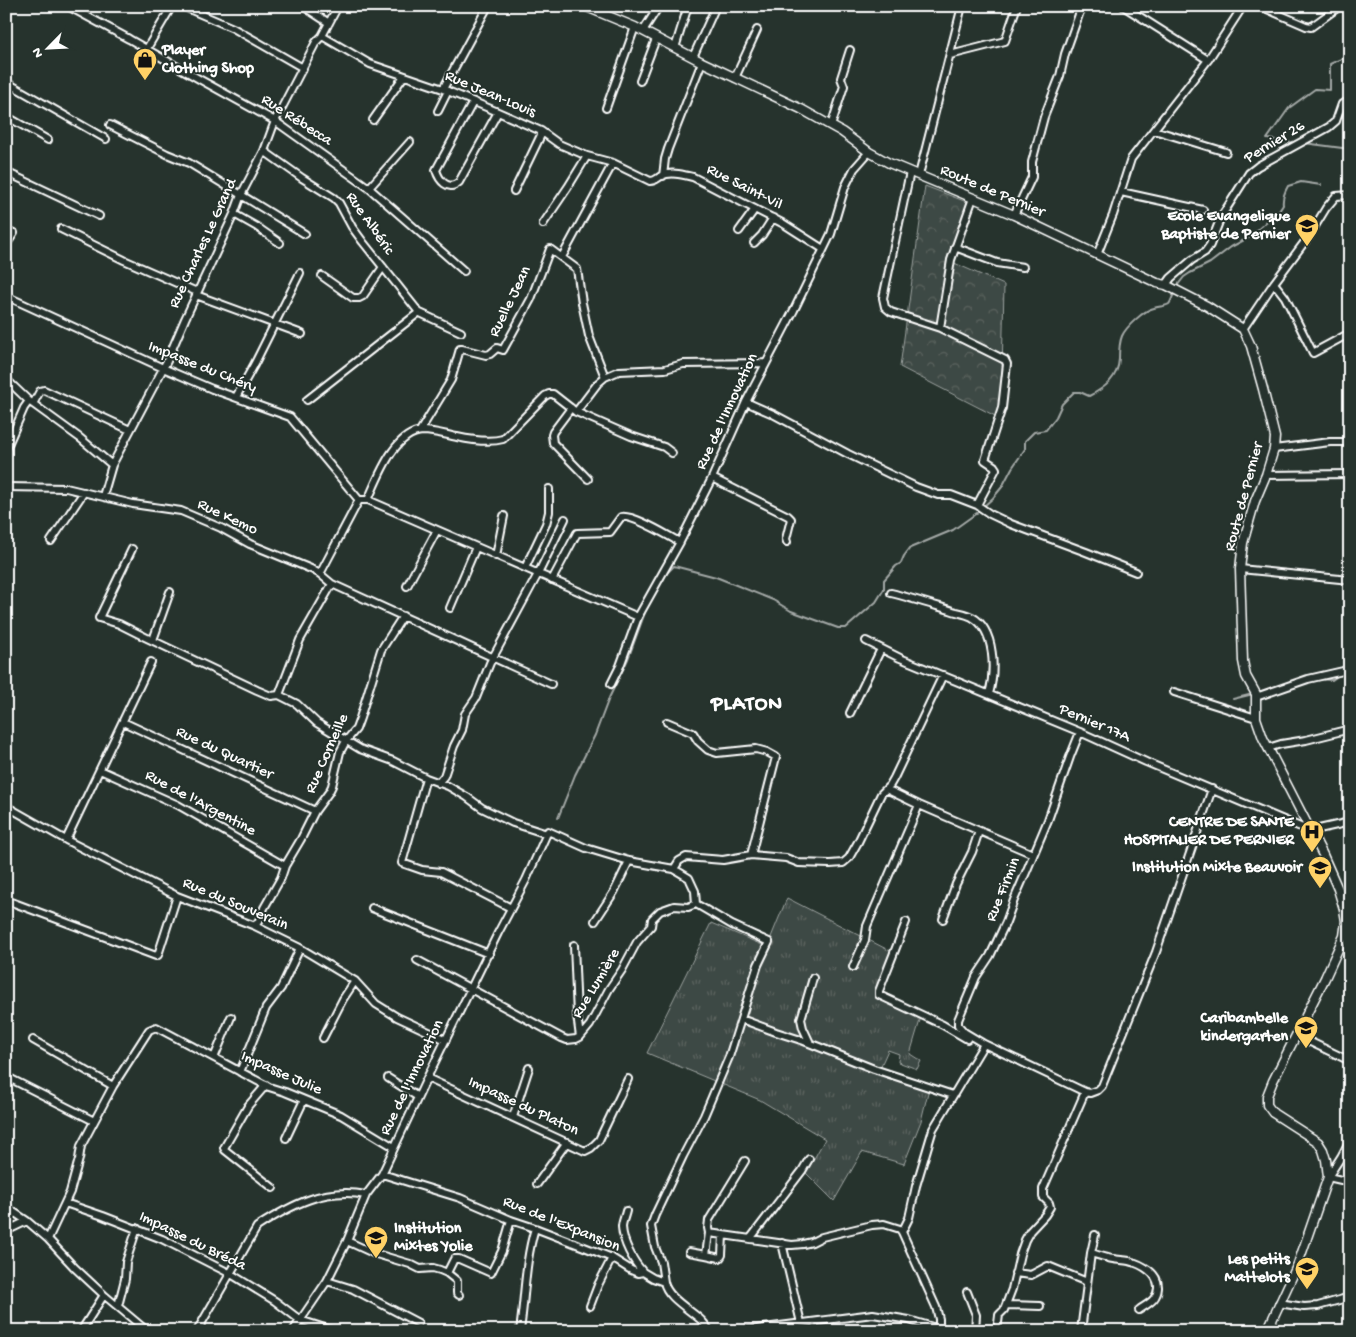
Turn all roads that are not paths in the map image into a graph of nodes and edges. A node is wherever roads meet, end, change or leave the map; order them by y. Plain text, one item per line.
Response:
1 (68, 6) edge
2 (172, 6) edge
3 (182, 6) edge
4 (303, 6) edge
5 (338, 6) edge
6 (488, 6) edge
7 (585, 6) edge
8 (659, 6) edge
9 (688, 6) edge
10 (716, 6) edge
11 (962, 6) edge
12 (1017, 6) edge
13 (1082, 6) edge
14 (1123, 6) edge
15 (1243, 6) edge
16 (1260, 6) edge
17 (1340, 6) edge
18 (329, 23) junction
19 (635, 27) junction
20 (757, 30) dead end
21 (643, 31) junction
22 (322, 36) junction
23 (656, 39) junction
24 (675, 48) junction
25 (146, 50) junction
26 (850, 50) dead end
27 (950, 55) junction
28 (692, 57) junction
29 (1208, 60) junction
30 (702, 62) junction
31 (303, 68) junction
32 (404, 76) junction
33 (735, 78) junction
34 (640, 81) dead end
35 (6, 82) edge
36 (446, 90) junction
37 (1350, 101) edge
38 (473, 102) junction
39 (606, 108) dead end
40 (438, 111) dead end
41 (498, 112) junction
42 (6, 116) edge
43 (373, 120) dead end
44 (275, 121) junction
45 (110, 125) dead end
46 (831, 126) junction
47 (1154, 130) junction
48 (541, 131) junction
49 (106, 139) dead end
50 (48, 140) dead end
51 (410, 142) dead end
52 (264, 151) junction
53 (869, 152) junction
54 (1226, 152) dead end
55 (587, 156) junction
56 (613, 164) junction
57 (6, 172) edge
58 (910, 172) junction
59 (663, 176) junction
60 (919, 176) junction
61 (647, 180) joint
62 (369, 188) junction
63 (514, 192) dead end
64 (1120, 192) junction
65 (241, 195) junction
66 (1350, 195) edge
67 (973, 198) junction
68 (755, 209) junction
69 (1202, 210) dead end
70 (234, 214) junction
71 (1014, 215) junction
72 (99, 216) dead end
73 (773, 218) junction
74 (543, 224) dead end
75 (61, 229) dead end
76 (739, 231) dead end
77 (14, 233) dead end
78 (305, 234) dead end
79 (280, 243) dead end
80 (754, 243) dead end
81 (6, 245) edge
82 (955, 247) junction
83 (823, 249) junction
84 (1097, 255) junction
85 (562, 257) junction
86 (383, 267) junction
87 (1023, 267) dead end
88 (464, 271) dead end
89 (300, 272) dead end
90 (322, 276) dead end
91 (1274, 283) junction
92 (1166, 285) junction
93 (197, 293) junction
94 (6, 296) edge
95 (417, 310) junction
96 (274, 323) junction
97 (940, 328) junction
98 (1243, 329) junction
99 (461, 332) dead end
100 (1350, 333) edge
101 (302, 334) dead end
102 (765, 363) junction
103 (163, 368) junction
104 (605, 377) junction
105 (6, 379) edge
106 (236, 397) junction
107 (307, 400) dead end
108 (746, 402) junction
109 (31, 403) junction
110 (574, 410) junction
111 (130, 430) junction
112 (420, 431) junction
113 (1350, 442) edge
114 (6, 449) edge
115 (1274, 449) junction
116 (672, 453) dead end
117 (112, 465) junction
118 (1350, 474) edge
119 (1266, 475) junction
120 (712, 478) junction
121 (588, 479) dead end
122 (6, 487) edge
123 (549, 489) dead end
124 (84, 492) junction
125 (103, 496) junction
126 (359, 500) junction
127 (368, 500) junction
128 (977, 505) junction
129 (504, 516) dead end
130 (565, 519) dead end
131 (437, 530) junction
132 (51, 541) dead end
133 (680, 542) junction
134 (788, 542) dead end
135 (476, 547) junction
136 (132, 549) dead end
137 (496, 556) junction
138 (525, 568) junction
139 (1240, 569) junction
140 (1136, 572) dead end
141 (320, 574) junction
142 (538, 574) junction
143 (552, 580) junction
144 (1350, 580) edge
145 (332, 584) junction
146 (407, 586) dead end
147 (170, 592) dead end
148 (891, 593) dead end
149 (450, 608) dead end
150 (403, 616) junction
151 (638, 618) junction
152 (153, 640) junction
153 (866, 641) dead end
154 (882, 649) junction
155 (494, 657) junction
156 (152, 662) dead end
157 (1350, 668) edge
158 (943, 675) junction
159 (551, 684) dead end
160 (611, 684) dead end
161 (1174, 692) dead end
162 (989, 694) junction
163 (279, 695) junction
164 (1256, 697) junction
165 (850, 713) dead end
166 (1256, 718) junction
167 (123, 722) junction
168 (667, 722) dead end
169 (1350, 729) edge
170 (1080, 732) junction
171 (346, 741) junction
172 (1268, 748) junction
173 (100, 770) junction
174 (426, 778) junction
175 (438, 783) junction
176 (886, 789) junction
177 (1212, 789) junction
178 (919, 805) junction
179 (6, 806) edge
180 (314, 811) junction
181 (1350, 822) edge
182 (979, 831) junction
183 (1310, 831) junction
184 (547, 832) junction
185 (66, 840) junction
186 (1033, 854) junction
187 (751, 855) junction
188 (629, 861) junction
189 (285, 866) junction
190 (674, 869) junction
191 (177, 896) junction
192 (6, 900) edge
193 (696, 904) junction
194 (372, 908) dead end
195 (512, 908) junction
196 (943, 919) dead end
197 (595, 921) dead end
198 (906, 922) dead end
199 (255, 926) junction
200 (1348, 928) edge
201 (574, 945) dead end
202 (300, 948) junction
203 (489, 954) junction
204 (417, 960) dead end
205 (853, 967) dead end
206 (813, 978) dead end
207 (355, 981) junction
208 (472, 989) junction
209 (231, 1017) dead end
210 (741, 1019) junction
211 (1296, 1035) junction
212 (580, 1037) junction
213 (323, 1038) dead end
214 (33, 1040) dead end
215 (446, 1040) junction
216 (810, 1043) junction
217 (983, 1045) junction
218 (214, 1058) junction
219 (1350, 1060) edge
220 (529, 1068) dead end
221 (240, 1072) junction
222 (388, 1078) dead end
223 (427, 1078) junction
224 (11, 1079) dead end
225 (628, 1079) dead end
226 (113, 1086) junction
227 (266, 1086) junction
228 (1086, 1092) junction
229 (953, 1095) junction
230 (418, 1097) junction
231 (304, 1100) junction
232 (513, 1117) junction
233 (94, 1121) junction
234 (286, 1138) dead end
235 (1350, 1140) edge
236 (567, 1142) junction
237 (394, 1147) junction
238 (1342, 1154) junction
239 (1350, 1157) edge
240 (809, 1159) dead end
241 (745, 1161) dead end
242 (382, 1174) junction
243 (1328, 1177) junction
244 (1350, 1182) edge
245 (536, 1184) dead end
246 (273, 1188) dead end
247 (366, 1194) junction
248 (65, 1203) junction
249 (6, 1207) edge
250 (626, 1211) dead end
251 (511, 1220) junction
252 (27, 1221) junction
253 (137, 1228) junction
254 (535, 1228) junction
255 (6, 1231) edge
256 (902, 1232) junction
257 (709, 1233) junction
258 (724, 1235) junction
259 (1095, 1235) dead end
260 (48, 1239) junction
261 (750, 1239) junction
262 (347, 1241) junction
263 (782, 1243) junction
264 (689, 1252) dead end
265 (1091, 1254) junction
266 (706, 1255) junction
267 (612, 1258) junction
268 (643, 1272) junction
269 (446, 1273) junction
270 (1015, 1273) junction
271 (231, 1274) junction
272 (327, 1281) junction
273 (664, 1282) junction
274 (1087, 1282) junction
275 (967, 1292) dead end
276 (104, 1295) junction
277 (459, 1295) dead end
278 (1350, 1297) edge
279 (1279, 1303) junction
280 (1006, 1305) junction
281 (118, 1306) junction
282 (590, 1306) dead end
283 (1040, 1306) dead end
284 (1139, 1310) dead end
285 (300, 1320) junction
286 (801, 1323) junction
287 (418, 1324) dead end
288 (939, 1328) junction
289 (81, 1331) edge
290 (147, 1331) edge
291 (197, 1331) edge
292 (293, 1331) edge
293 (334, 1331) edge
294 (520, 1331) edge
295 (710, 1331) edge
296 (741, 1331) edge
297 (946, 1331) edge
298 (975, 1331) edge
299 (997, 1331) edge
300 (1081, 1331) edge
301 (1267, 1331) edge

1 - 25 street, Rue Rébecca
2 - 25 street
3 - 31 street
4 - 18 street
5 - 18 street, Rue Charles Le Grand
6 - 36 street
7 - 19 street, Route de Pernier
8 - 21 street
9 - 24 street
10 - 28 street
11 - 27 street
12 - 27 street
13 - 71 street
14 - 29 street
15 - 29 street
16 - 17 street
18 - 22 street, Rue Charles Le Grand
19 - 21 street, Route de Pernier
19 - 39 street
20 - 33 street
21 - 23 street, Route de Pernier
22 - 31 street, Rue Charles Le Grand
22 - 32 street, Rue Jean-Louis
23 - 24 street, Route de Pernier
23 - 34 street
24 - 28 street, Route de Pernier
25 - 44 street, Rue Rébecca
26 - 46 street
27 - 60 street
28 - 30 street, Route de Pernier
29 - 47 street
30 - 33 street, Route de Pernier
30 - 59 street
31 - 44 street, Rue Charles Le Grand
32 - 36 street, Rue Jean-Louis
32 - 43 street
33 - 46 street, Route de Pernier
35 - 49 street
36 - 38 street, Rue Jean-Louis
36 - 40 street
37 - 92 street, Pernier 26
38 - 41 street, Rue Jean-Louis
38 - 41 street
41 - 48 street, Rue Jean-Louis
42 - 50 street
44 - 52 street, Rue Charles Le Grand
44 - 62 street, Rue Rébecca
45 - 65 street
46 - 53 street, Route de Pernier
47 - 54 street
47 - 64 street
48 - 55 street, Rue Jean-Louis
48 - 63 street
51 - 62 street
52 - 65 street, Rue Charles Le Grand
52 - 86 street, Rue Albéric
53 - 58 street, Route de Pernier
53 - 83 street, Rue de l'Innovation
55 - 56 street, Rue Jean-Louis
55 - 74 street
56 - 61 street, Rue Jean-Louis
56 - 85 street
57 - 72 street
58 - 60 street, Route de Pernier
58 - 97 street
59 - 61 street, Rue Saint-Vil
59 - 68 street, Rue Saint-Vil
60 - 67 street, Route de Pernier
62 - 88 street, Rue Rébecca
64 - 69 street
64 - 84 street
65 - 70 street, Rue Charles Le Grand
65 - 78 street
66 - 91 street
67 - 71 street, Route de Pernier
67 - 82 street
68 - 73 street, Rue Saint-Vil
68 - 76 street
70 - 79 street
70 - 93 street, Rue Charles Le Grand
71 - 84 street, Route de Pernier
73 - 80 street
73 - 83 street, Rue Saint-Vil
75 - 93 street
77 - 81 street
82 - 87 street
82 - 97 street
83 - 102 street, Rue de l'Innovation
84 - 92 street, Route de Pernier
85 - 104 street
85 - 112 street, Ruelle Jean
86 - 90 street
86 - 95 street, Rue Albéric
89 - 96 street
91 - 98 street
91 - 100 street
92 - 98 street, Route de Pernier
93 - 96 street
93 - 103 street, Rue Charles Le Grand
94 - 103 street, Impasse du Chéry
95 - 99 street
95 - 107 street
96 - 101 street
96 - 106 street
97 - 128 street
98 - 115 street, Route de Pernier
102 - 104 street
102 - 108 street, Rue de l'Innovation
103 - 106 street, Impasse du Chéry
103 - 111 street, Rue Charles Le Grand
104 - 110 street
105 - 109 street
106 - 126 street, Impasse du Chéry
108 - 120 street, Rue de l'Innovation
108 - 128 street
109 - 111 street
109 - 114 street
109 - 117 street
110 - 112 street
110 - 116 street
110 - 121 street
111 - 117 street, Rue Charles Le Grand
112 - 127 street
113 - 115 street
115 - 119 street, Route de Pernier
117 - 125 street, Rue Charles Le Grand
118 - 119 street
119 - 139 street, Route de Pernier
120 - 133 street, Rue de l'Innovation
120 - 134 street
122 - 124 street, Rue Kemo
123 - 138 street
124 - 125 street, Rue Kemo
124 - 132 street
125 - 141 street, Rue Kemo
126 - 127 street
126 - 141 street
127 - 131 street
128 - 140 street
129 - 137 street
130 - 142 street
131 - 135 street
131 - 146 street
133 - 143 street
133 - 151 street, Rue de l'Innovation
135 - 137 street
135 - 149 street
136 - 152 street
137 - 138 street
138 - 142 street
139 - 144 street
139 - 164 street, Route de Pernier
141 - 145 street, Rue Kemo
142 - 143 street
142 - 155 street
143 - 151 street
145 - 150 street, Rue Kemo
145 - 163 street
147 - 152 street
148 - 162 street
150 - 155 street, Rue Kemo
150 - 171 street, Rue Corneille
151 - 160 street, Rue de l'Innovation
152 - 163 street
153 - 154 street, Pernier 17A
154 - 158 street, Pernier 17A
154 - 165 street
155 - 159 street, Rue Kemo
155 - 175 street
156 - 167 street
157 - 164 street
158 - 162 street, Pernier 17A
158 - 176 street
161 - 166 street
162 - 170 street, Pernier 17A
163 - 171 street
164 - 166 street, Route de Pernier
166 - 172 street, Route de Pernier
167 - 173 street
167 - 180 street, Rue du Quartier
168 - 187 street
169 - 172 street
170 - 177 street, Pernier 17A
170 - 186 street, Rue Firmin
171 - 174 street
171 - 180 street, Rue Corneille
172 - 183 street, Route de Pernier
173 - 185 street
173 - 189 street, Rue de l'Argentine
174 - 175 street
174 - 195 street
175 - 184 street
176 - 178 street
176 - 187 street
177 - 183 street, Pernier 17A
177 - 228 street
178 - 182 street
178 - 205 street
179 - 185 street, Rue du Souverain
180 - 189 street, Rue Corneille
181 - 183 street
182 - 186 street
182 - 196 street
183 - 200 street, Route de Pernier
184 - 188 street
184 - 195 street, Rue de l'Innovation
185 - 191 street, Rue du Souverain
186 - 217 street, Rue Firmin
187 - 190 street
188 - 190 street
188 - 197 street
189 - 199 street, Rue Corneille
190 - 193 street
191 - 192 street
191 - 199 street, Rue du Souverain
193 - 210 street
193 - 212 street, Rue Lumière
194 - 203 street
195 - 203 street, Rue de l'Innovation
198 - 217 street
199 - 202 street, Rue du Souverain
200 - 211 street, Route de Pernier
201 - 212 street
202 - 207 street, Rue du Souverain
202 - 221 street
203 - 208 street, Rue de l'Innovation
204 - 208 street, Rue Lumière
206 - 216 street
207 - 213 street
207 - 215 street, Rue du Souverain
208 - 212 street, Rue Lumière
208 - 215 street, Rue de l'Innovation
209 - 218 street
210 - 216 street
210 - 273 street
211 - 219 street
211 - 243 street, Route de Pernier
214 - 226 street
215 - 223 street, Rue de l'Innovation
216 - 229 street
217 - 228 street
217 - 229 street
218 - 221 street, Impasse Julie
218 - 226 street, Impasse Julie
220 - 232 street
221 - 227 street, Impasse Julie
222 - 230 street
223 - 230 street, Rue de l'Innovation
223 - 232 street, Impasse du Platon
224 - 233 street
225 - 236 street, Impasse du Platon
226 - 233 street
227 - 231 street, Impasse Julie
227 - 246 street
228 - 270 street
229 - 256 street
230 - 237 street, Rue de l'Innovation
231 - 234 street
231 - 237 street, Impasse Julie
232 - 236 street, Impasse du Platon
233 - 248 street
235 - 238 street
236 - 245 street
237 - 242 street, Rue de l'Innovation
238 - 239 street
238 - 243 street
240 - 261 street
241 - 257 street
242 - 247 street, Rue de l'Innovation
242 - 251 street, Rue de l'Expansion
243 - 244 street
243 - 279 street, Route de Pernier
247 - 262 street, Rue de l'Innovation
247 - 271 street
248 - 253 street, Impasse du Bréda
248 - 260 street
249 - 252 street
250 - 268 street
251 - 254 street, Rue de l'Expansion
251 - 269 street
252 - 255 street
252 - 260 street
253 - 271 street, Impasse du Bréda
253 - 281 street
254 - 267 street, Rue de l'Expansion
254 - 294 street
256 - 263 street
256 - 288 street
257 - 258 street
257 - 266 street
258 - 261 street
258 - 266 street
259 - 265 street
260 - 276 street
261 - 263 street
262 - 269 street
262 - 272 street, Rue de l'Innovation
263 - 286 street
264 - 266 street
265 - 274 street
265 - 284 street
267 - 268 street, Rue de l'Expansion
267 - 282 street
268 - 273 street, Rue de l'Expansion
269 - 277 street
270 - 274 street
270 - 280 street
271 - 285 street, Impasse du Bréda
271 - 291 street
272 - 285 street, Rue de l'Innovation
272 - 287 street
273 - 295 street, Rue de l'Expansion
274 - 300 street
275 - 298 street
276 - 281 street
276 - 289 street
278 - 279 street
279 - 301 street, Route de Pernier
280 - 283 street
280 - 299 street
281 - 290 street
285 - 292 street, Rue de l'Innovation
285 - 293 street, Impasse du Bréda
286 - 288 street
286 - 296 street
288 - 297 street

